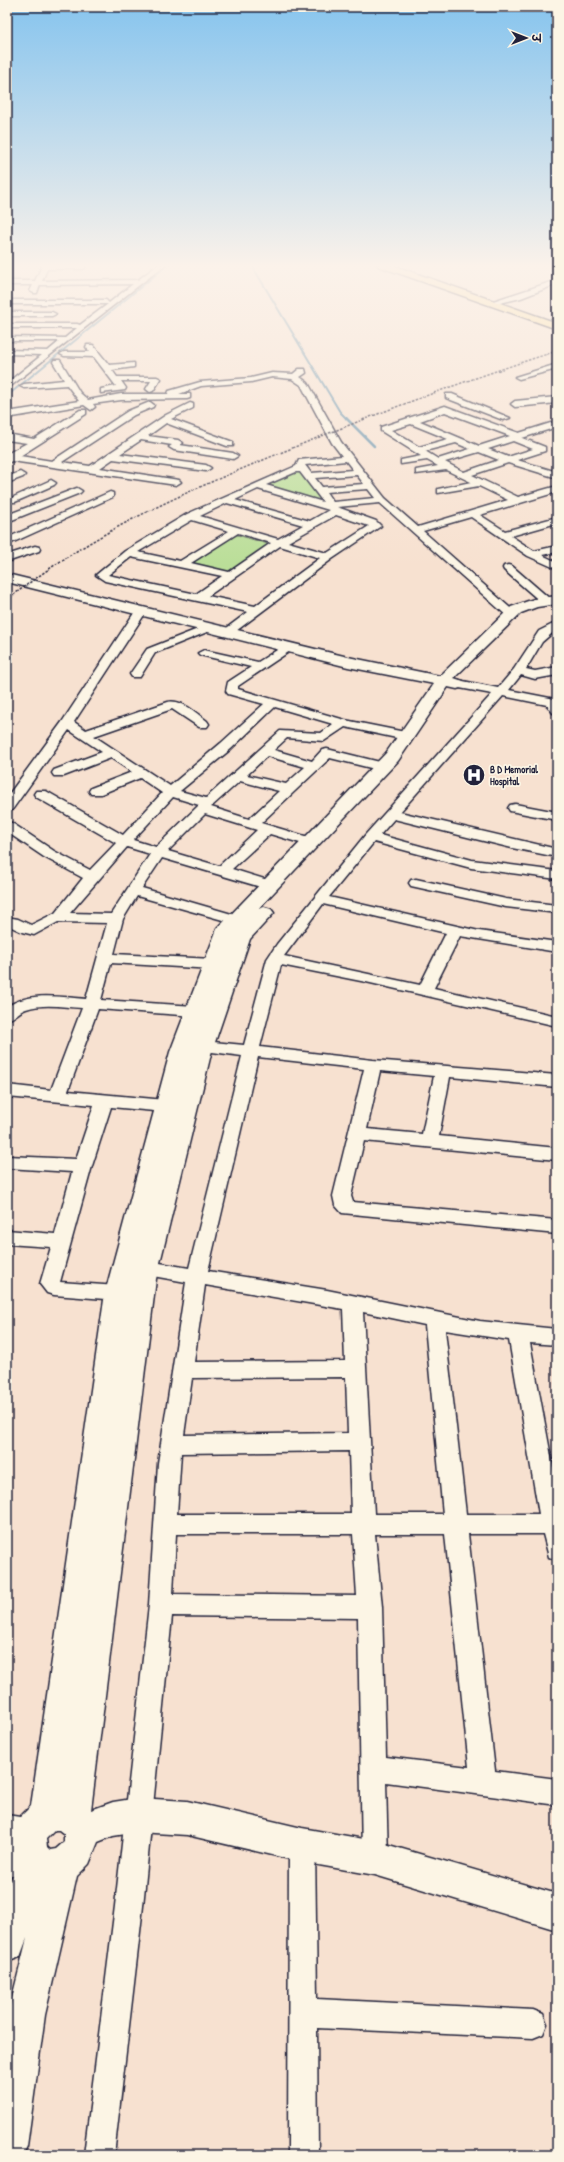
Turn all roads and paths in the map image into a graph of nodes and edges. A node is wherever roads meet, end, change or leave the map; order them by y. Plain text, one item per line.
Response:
1 (35, 365) edge
2 (59, 365) edge
3 (104, 365) edge
4 (130, 366) dead end
5 (557, 367) edge
6 (107, 368) junction
7 (519, 377) dead end
8 (115, 379) junction
9 (70, 382) junction
10 (24, 386) dead end
11 (7, 387) edge
12 (122, 388) junction
13 (150, 389) junction
14 (160, 389) dead end
15 (78, 395) junction
16 (166, 396) junction
17 (187, 396) dead end
18 (449, 396) dead end
19 (62, 397) dead end
20 (557, 400) edge
21 (85, 402) junction
22 (465, 402) junction
23 (515, 404) dead end
24 (150, 405) junction
25 (181, 405) dead end
26 (190, 406) dead end
27 (42, 409) junction
28 (445, 409) junction
29 (94, 410) junction
30 (135, 411) junction
31 (83, 412) junction
32 (9, 418) edge
33 (167, 418) junction
34 (506, 418) dead end
35 (29, 421) dead end
36 (412, 421) junction
37 (440, 424) dead end
38 (557, 424) edge
39 (426, 427) junction
40 (198, 432) junction
41 (7, 437) edge
42 (139, 437) junction
43 (516, 437) junction
44 (457, 440) junction
45 (35, 442) junction
46 (230, 444) dead end
47 (176, 445) junction
48 (478, 449) junction
49 (416, 450) junction
50 (166, 454) dead end
51 (112, 456) junction
52 (233, 456) dead end
53 (428, 457) junction
54 (8, 458) edge
55 (348, 458) junction
56 (144, 460) junction
57 (508, 461) junction
58 (404, 462) dead end
59 (437, 462) junction
60 (557, 463) edge
61 (52, 465) junction
62 (448, 467) junction
63 (206, 468) dead end
64 (91, 470) junction
65 (305, 472) junction
66 (359, 472) junction
67 (419, 472) dead end
68 (542, 472) junction
69 (20, 475) dead end
70 (126, 475) junction
71 (465, 476) junction
72 (557, 476) edge
73 (7, 480) edge
74 (176, 482) dead end
75 (51, 483) dead end
76 (478, 483) junction
77 (258, 486) junction
78 (370, 486) junction
79 (557, 489) edge
80 (320, 490) junction
81 (77, 491) dead end
82 (110, 495) dead end
83 (536, 496) junction
84 (10, 499) edge
85 (226, 500) junction
86 (382, 500) junction
87 (550, 500) dead end
88 (518, 501) junction
89 (36, 508) junction
90 (333, 508) junction
91 (472, 514) junction
92 (192, 516) junction
93 (7, 519) edge
94 (554, 523) edge
95 (311, 524) junction
96 (417, 530) junction
97 (235, 531) junction
98 (502, 535) junction
99 (7, 542) edge
100 (278, 542) junction
101 (557, 548) edge
102 (35, 549) dead end
103 (129, 553) junction
104 (532, 554) junction
105 (328, 557) junction
106 (7, 560) edge
107 (180, 565) junction
108 (557, 566) edge
109 (508, 568) dead end
110 (230, 576) junction
111 (7, 578) edge
112 (198, 598) junction
113 (553, 603) edge
114 (256, 610) junction
115 (140, 612) junction
116 (512, 615) junction
117 (557, 626) edge
118 (208, 628) junction
119 (228, 632) junction
120 (289, 647) junction
121 (204, 654) dead end
122 (260, 666) junction
123 (519, 671) junction
124 (557, 671) edge
125 (136, 674) dead end
126 (451, 683) junction
127 (499, 693) junction
128 (273, 702) junction
129 (555, 705) edge
130 (67, 723) junction
131 (343, 723) junction
132 (203, 724) dead end
133 (84, 735) junction
134 (406, 736) junction
135 (264, 751) junction
136 (112, 753) junction
137 (313, 765) junction
138 (383, 767) junction
139 (59, 773) dead end
140 (141, 773) junction
141 (237, 776) junction
142 (288, 790) junction
143 (96, 791) dead end
144 (170, 792) junction
145 (41, 794) dead end
146 (205, 806) junction
147 (7, 807) edge
148 (515, 808) dead end
149 (391, 814) junction
150 (557, 816) edge
151 (252, 824) junction
152 (7, 826) edge
153 (267, 829) junction
154 (371, 837) junction
155 (124, 842) junction
156 (310, 842) junction
157 (158, 853) junction
158 (557, 853) edge
159 (221, 872) junction
160 (557, 875) edge
161 (92, 877) junction
162 (416, 883) dead end
163 (269, 885) junction
164 (133, 890) junction
165 (320, 899) junction
166 (557, 909) edge
167 (59, 917) junction
168 (116, 919) junction
169 (236, 920) junction
170 (7, 921) edge
171 (454, 930) junction
172 (557, 948) edge
173 (105, 958) junction
174 (275, 959) junction
175 (213, 964) junction
176 (425, 991) junction
177 (92, 1004) junction
178 (195, 1011) junction
179 (7, 1015) edge
180 (557, 1021) edge
181 (203, 1046) junction
182 (250, 1051) junction
183 (373, 1065) junction
184 (442, 1071) junction
185 (557, 1081) edge
186 (7, 1091) edge
187 (57, 1097) junction
188 (104, 1101) junction
189 (165, 1106) junction
190 (356, 1134) junction
191 (429, 1142) junction
192 (557, 1154) edge
193 (7, 1162) edge
194 (83, 1166) junction
195 (557, 1228) edge
196 (7, 1237) edge
197 (62, 1241) junction
198 (136, 1266) junction
199 (197, 1276) junction
200 (118, 1293) junction
201 (353, 1303) junction
202 (434, 1320) junction
203 (518, 1334) junction
204 (557, 1337) edge
205 (356, 1369) junction
206 (182, 1370) junction
207 (359, 1442) junction
208 (172, 1444) junction
209 (363, 1523) junction
210 (165, 1524) junction
211 (555, 1524) edge
212 (456, 1525) junction
213 (557, 1550) edge
214 (161, 1605) junction
215 (370, 1607) junction
216 (374, 1768) junction
217 (483, 1782) junction
218 (557, 1792) edge
219 (138, 1815) junction
220 (42, 1842) edge
221 (302, 1845) junction
222 (375, 1858) junction
223 (557, 1912) edge
224 (7, 1944) edge
225 (302, 2013) junction
226 (533, 2024) dead end
227 (7, 2146) edge
228 (99, 2155) edge
229 (303, 2155) edge

1 - 11 street
2 - 9 street
3 - 6 street
4 - 6 street
5 - 7 street
6 - 8 street
8 - 12 street
8 - 13 street
9 - 10 street
9 - 15 street
12 - 13 street
12 - 15 street
13 - 14 street
15 - 19 street
15 - 21 street
16 - 17 street
16 - 21 street
16 - 55 street
18 - 22 street
20 - 23 street
21 - 27 street
21 - 29 street
22 - 28 street
22 - 34 street
24 - 25 street
24 - 29 street
24 - 30 street
26 - 33 street
27 - 31 street
27 - 32 street
28 - 36 street
28 - 43 street
29 - 31 street
30 - 33 street
30 - 61 street
31 - 45 street
32 - 35 street
33 - 40 street
33 - 42 street
36 - 39 street
36 - 49 street
37 - 39 street
38 - 43 street
39 - 44 street
40 - 46 street
40 - 47 street
41 - 45 street
42 - 47 street
42 - 51 street
43 - 48 street
43 - 57 street
44 - 48 street
44 - 49 street
45 - 54 street
47 - 50 street
47 - 52 street
48 - 57 street
48 - 59 street
49 - 53 street
51 - 56 street
51 - 64 street
53 - 58 street
53 - 59 street
54 - 61 street
55 - 65 street
55 - 66 street
56 - 63 street
56 - 70 street
57 - 68 street
57 - 71 street
59 - 62 street
60 - 68 street
61 - 64 street
62 - 67 street
62 - 71 street
64 - 70 street
65 - 66 street
65 - 77 street
65 - 80 street
66 - 78 street
68 - 72 street
69 - 73 street
70 - 74 street
71 - 76 street
71 - 76 street
75 - 84 street
76 - 88 street
77 - 85 street
77 - 90 street
78 - 80 street
78 - 86 street
79 - 83 street
80 - 90 street
81 - 89 street
82 - 99 street
83 - 87 street
83 - 88 street
84 - 89 street
85 - 92 street
85 - 95 street
86 - 90 street
86 - 96 street
88 - 91 street
89 - 93 street
90 - 95 street
90 - 105 street
91 - 96 street
91 - 98 street
92 - 97 street
92 - 103 street
94 - 98 street
95 - 100 street
96 - 116 street
97 - 100 street
97 - 107 street
98 - 104 street
100 - 105 street
100 - 110 street
101 - 104 street
102 - 106 street
103 - 107 street
103 - 112 street
104 - 108 street
105 - 114 street
107 - 110 street
109 - 113 street
110 - 112 street
111 - 115 main road
112 - 114 street
113 - 116 main road
113 - 126 main road
114 - 119 street
115 - 118 main road
115 - 130 street
116 - 126 main road
117 - 123 street
118 - 119 main road
118 - 125 street
119 - 120 main road
120 - 122 street
120 - 126 main road
121 - 122 street
122 - 128 street
123 - 124 street
123 - 127 street
126 - 127 street
126 - 134 main road
126 - 181 main road
127 - 129 street
127 - 149 street
128 - 131 street
128 - 144 street
130 - 133 street
130 - 147 street
131 - 134 street
131 - 135 street
132 - 133 street
133 - 136 street
134 - 138 main road
135 - 137 street
135 - 141 street
136 - 139 street
136 - 140 street
137 - 138 street
137 - 142 street
138 - 156 main road
140 - 143 street
140 - 144 street
141 - 142 street
141 - 146 street
142 - 151 street
144 - 146 street
144 - 155 street
145 - 155 street
146 - 151 street
146 - 157 street
148 - 150 street
149 - 154 street
149 - 158 street
151 - 153 street
152 - 161 street
153 - 156 street
153 - 159 street
154 - 160 street
154 - 165 street
155 - 157 street
155 - 161 street
156 - 163 main road
157 - 159 street
157 - 164 street
159 - 163 street
161 - 167 street
162 - 166 street
163 - 169 main road
164 - 168 street
164 - 169 street
165 - 171 street
165 - 174 street
167 - 168 street
167 - 170 street
168 - 173 street
169 - 175 main road
171 - 172 street
171 - 176 street
173 - 175 street
173 - 177 street
174 - 176 street
174 - 182 street
175 - 178 main road
176 - 180 street
177 - 178 street
177 - 179 street
177 - 187 street
178 - 189 main road
181 - 182 street
181 - 198 main road
182 - 183 street
182 - 199 street
183 - 184 street
183 - 190 street
184 - 185 street
184 - 191 street
186 - 187 street
187 - 188 street
188 - 189 street
188 - 194 street
189 - 198 main road
190 - 191 street
190 - 195 street
191 - 192 street
193 - 194 street
194 - 197 street
196 - 197 street
197 - 200 street
198 - 199 street
198 - 200 main road
198 - 220 main road
199 - 201 street
199 - 206 street
200 - 220 main road
201 - 202 street
201 - 205 street
202 - 203 street
202 - 212 street
203 - 204 street
203 - 211 street
205 - 206 street
205 - 207 street
206 - 208 street
207 - 208 street
207 - 209 street
208 - 210 street
209 - 210 street
209 - 212 street
209 - 215 street
210 - 214 street
211 - 212 street
211 - 213 street
212 - 217 street
214 - 215 street
214 - 219 street
215 - 216 street
216 - 217 street
216 - 222 street
217 - 218 street
219 - 220 main road
219 - 221 main road
219 - 228 street
220 - 224 main road
220 - 227 main road
221 - 222 main road
221 - 225 street
222 - 223 main road
225 - 226 street
225 - 229 street

